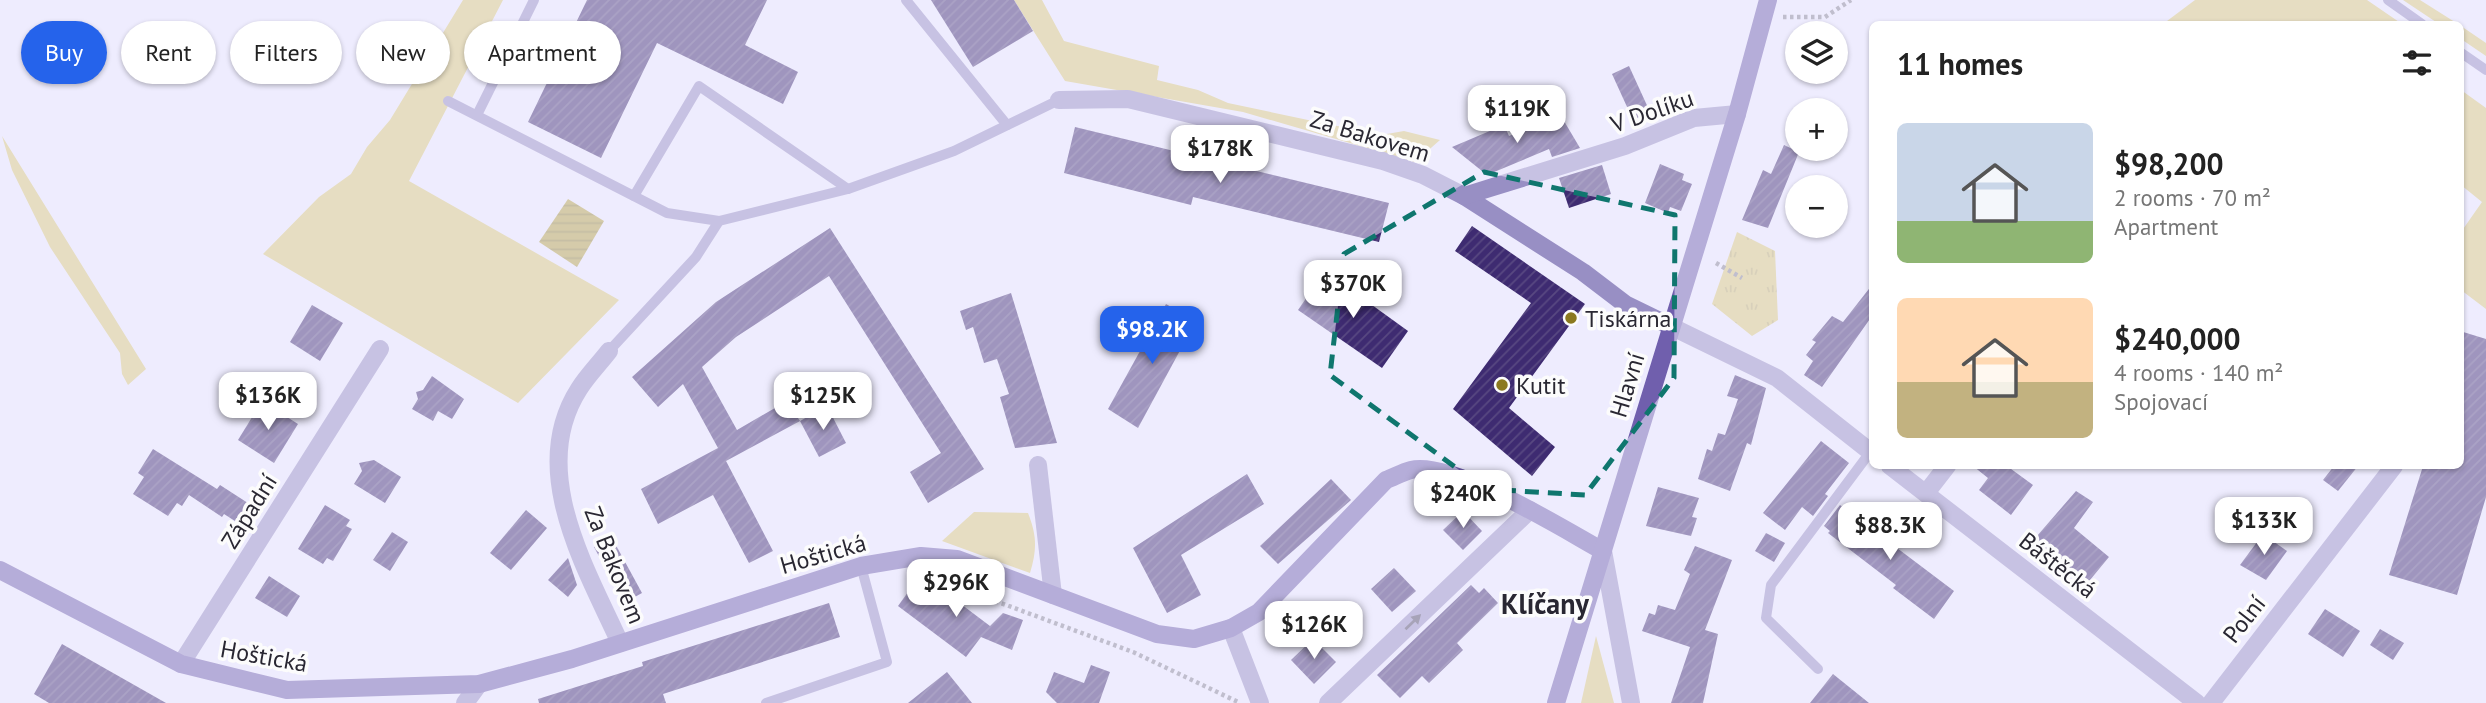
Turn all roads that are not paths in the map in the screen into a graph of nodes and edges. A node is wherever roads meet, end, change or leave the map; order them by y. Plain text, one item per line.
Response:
1 (534, 0) edge
2 (906, 0) edge
3 (2388, 0) edge
4 (1766, 8) edge
5 (2418, 21) edge
6 (2464, 55) edge
7 (2486, 70) edge
8 (1059, 100) joint
9 (448, 101) dead end
10 (1737, 114) junction
11 (477, 115) junction
12 (1007, 125) junction
13 (848, 188) junction
14 (634, 196) junction
15 (1464, 196) junction
16 (719, 221) junction
17 (1672, 326) junction
18 (380, 349) dead end
19 (609, 351) joint
20 (1869, 450) edge
21 (1869, 456) edge
22 (1038, 465) dead end
23 (1894, 469) edge
24 (1945, 469) edge
25 (2391, 469) edge
26 (1926, 493) junction
27 (1530, 510) junction
28 (1602, 551) junction
29 (861, 566) junction
30 (0, 570) edge
31 (1053, 595) junction
32 (1231, 628) junction
33 (620, 643) junction
34 (181, 664) junction
35 (1818, 669) dead end
36 (479, 684) junction
37 (465, 703) edge
38 (766, 703) edge
39 (1260, 703) edge
40 (1328, 703) edge
41 (1556, 703) edge
42 (1632, 703) edge
43 (2197, 703) edge
44 (2211, 703) edge

1 - 11 lane
2 - 12 lane
3 - 5 lane
4 - 10 street, Hlavní
6 - 7 lane
8 - 12 lane
8 - 15 street, Za Bakovem
9 - 11 lane
10 - 15 street, V Dolíku
10 - 17 street, Hlavní
11 - 14 lane
12 - 13 lane
13 - 14 lane
13 - 16 lane
14 - 16 lane
15 - 17 street, Za Bakovem
16 - 19 lane
17 - 20 street
17 - 28 street, Hlavní
18 - 34 street, Západní
19 - 33 street, Za Bakovem
21 - 35 lane
22 - 31 street
23 - 26 street, Báštěcká
24 - 26 street
25 - 44 street, Polní
26 - 43 street, Báštěcká
27 - 28 street, Hoštická
27 - 32 street, Hoštická
40 -> 27 street
28 - 41 street, Hlavní
28 - 42 street
29 - 31 street, Hoštická
29 - 33 street, Hoštická
29 - 38 lane
30 - 34 street, Hoštická
31 - 32 street, Hoštická
32 - 39 street
33 - 36 street, Hoštická
34 - 36 street, Hoštická
36 - 37 street

